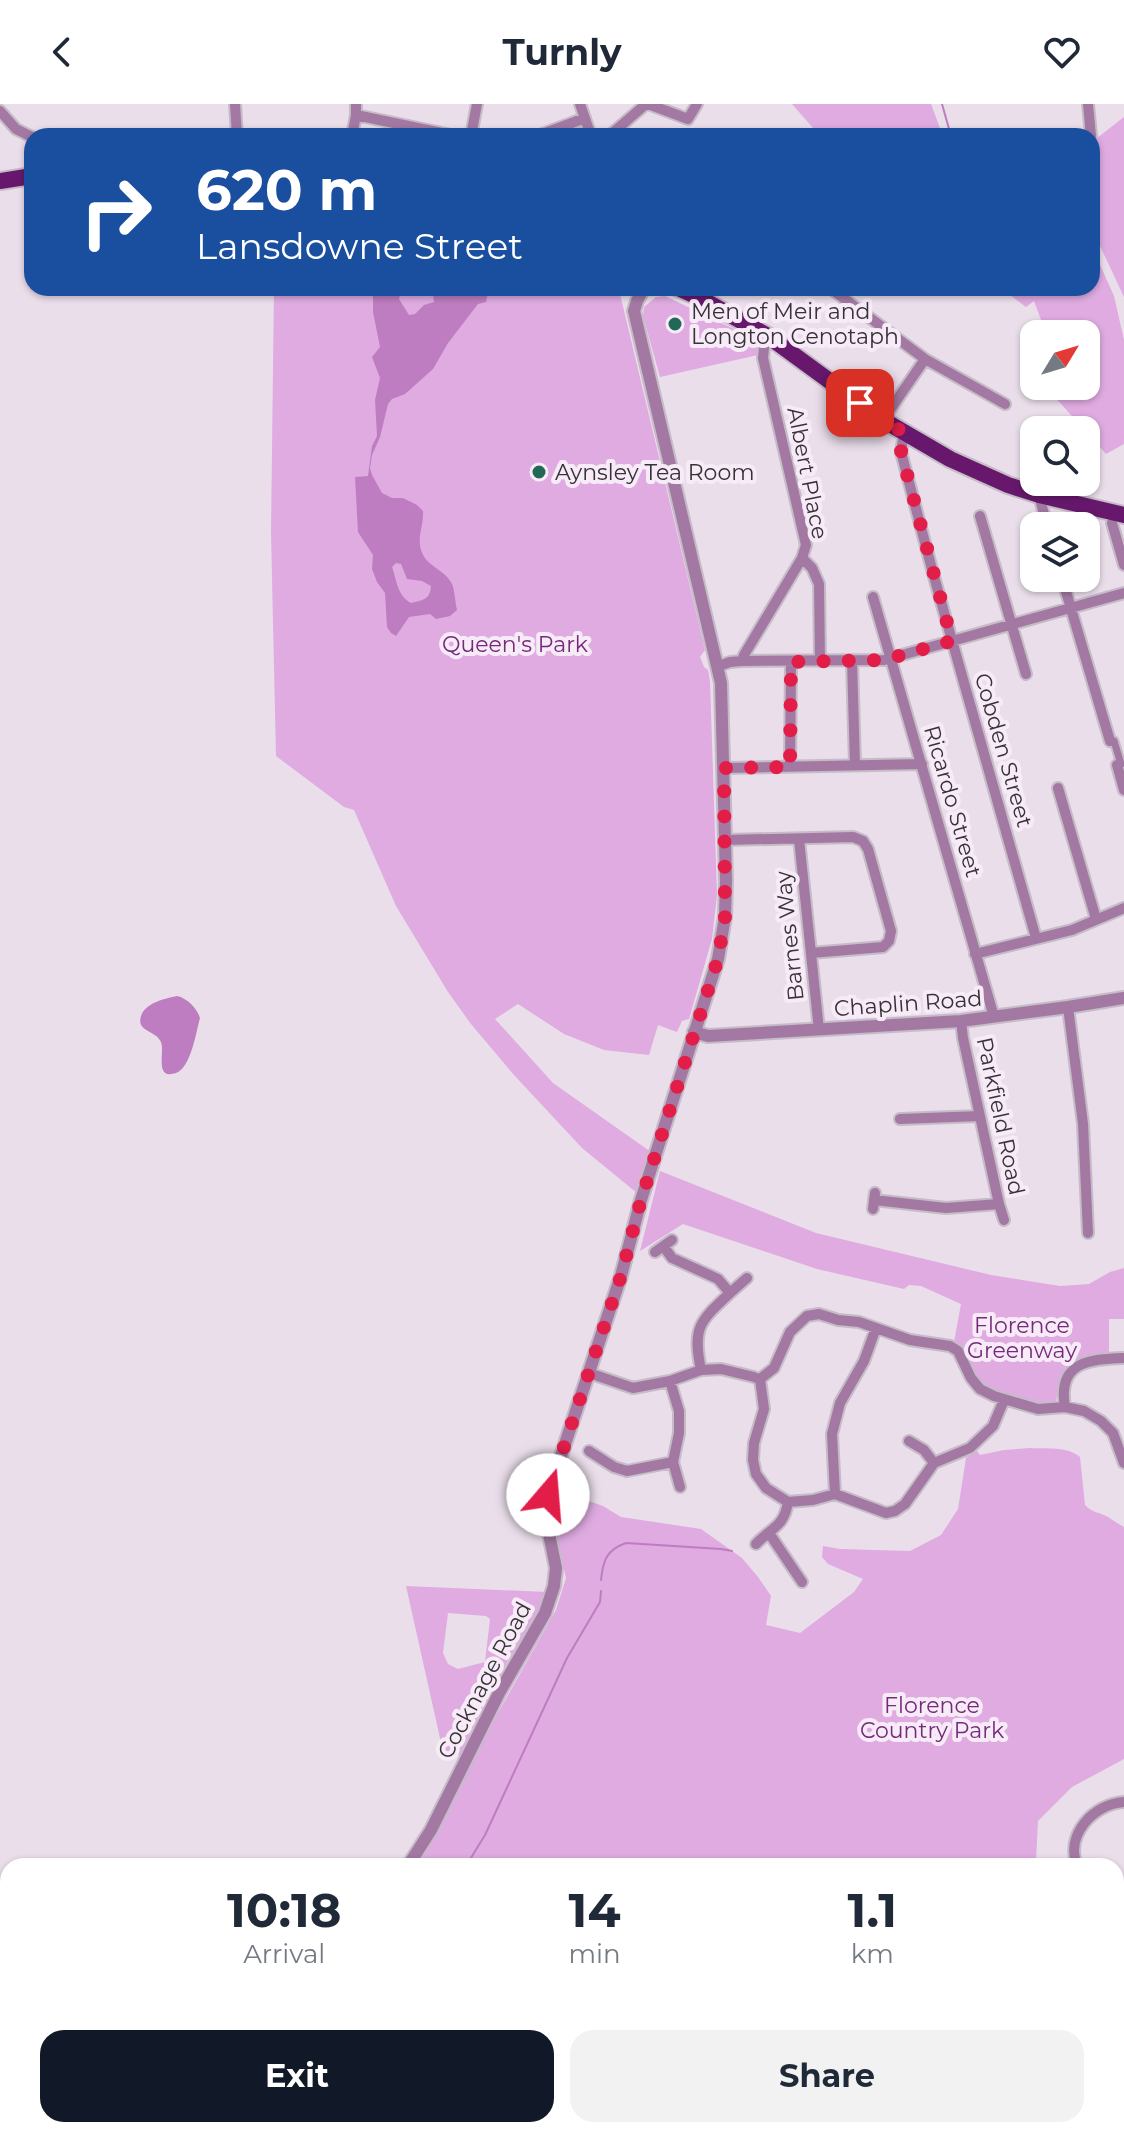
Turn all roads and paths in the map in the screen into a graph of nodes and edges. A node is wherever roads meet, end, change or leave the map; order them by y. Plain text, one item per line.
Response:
1 (235, 104) edge
2 (477, 104) edge
3 (580, 104) edge
4 (647, 104) edge
5 (697, 104) edge
6 (1088, 104) edge
7 (356, 110) edge
8 (0, 111) edge
9 (585, 118) junction
10 (236, 128) edge
11 (417, 128) edge
12 (472, 128) edge
13 (559, 128) edge
14 (588, 128) edge
15 (618, 128) edge
16 (1090, 128) edge
17 (24, 133) edge
18 (24, 177) edge
19 (0, 181) edge
20 (640, 296) edge
21 (707, 296) edge
22 (841, 296) edge
23 (768, 336) junction
24 (925, 359) junction
25 (1005, 404) dead end
26 (883, 420) junction
27 (904, 433) junction
28 (1020, 489) edge
29 (1042, 496) edge
30 (980, 516) dead end
31 (1116, 522) edge
32 (802, 558) junction
33 (1124, 565) edge
34 (1066, 592) edge
35 (1124, 593) edge
36 (873, 597) dead end
37 (1070, 607) junction
38 (1011, 623) junction
39 (952, 641) junction
40 (892, 658) junction
41 (852, 660) junction
42 (742, 661) junction
43 (820, 661) junction
44 (791, 662) junction
45 (719, 666) junction
46 (1022, 668) dead end
47 (1094, 736) dead end
48 (1109, 737) junction
49 (922, 764) junction
50 (855, 765) junction
51 (1119, 765) joint
52 (790, 767) junction
53 (724, 768) junction
54 (1121, 791) edge
55 (1056, 794) dead end
56 (799, 839) junction
57 (725, 840) junction
58 (1124, 908) edge
59 (1096, 919) junction
60 (1036, 938) junction
61 (811, 953) junction
62 (975, 954) junction
63 (1124, 998) edge
64 (1068, 1007) junction
65 (994, 1017) junction
66 (961, 1021) junction
67 (819, 1030) junction
68 (694, 1032) junction
69 (980, 1116) junction
70 (900, 1119) dead end
71 (874, 1201) dead end
72 (999, 1204) junction
73 (1004, 1220) dead end
74 (1088, 1233) dead end
75 (663, 1246) dead end
76 (747, 1278) dead end
77 (730, 1293) junction
78 (876, 1328) junction
79 (1124, 1358) edge
80 (701, 1370) junction
81 (589, 1373) junction
82 (757, 1378) junction
83 (670, 1381) junction
84 (1004, 1400) junction
85 (1065, 1407) junction
86 (909, 1441) dead end
87 (595, 1451) dead end
88 (673, 1462) junction
89 (934, 1463) junction
90 (1124, 1463) edge
91 (680, 1487) dead end
92 (835, 1494) junction
93 (788, 1502) junction
94 (769, 1533) junction
95 (756, 1544) dead end
96 (802, 1583) dead end
97 (1124, 1802) edge
98 (413, 1858) edge
99 (1074, 1858) edge

1 - 10 street
2 - 12 street
3 - 9 street
4 - 5 street
4 - 15 street
6 - 16 street
7 - 11 street
8 - 17 street
9 - 13 street
9 - 14 street
18 - 19 main road
20 - 45 street, Cocknage Road
21 - 23 main road
22 - 24 street
23 - 26 main road
23 - 32 street, Albert Place
24 - 25 street
24 - 26 street
26 - 27 main road
27 - 28 main road
27 - 39 street, Cobden Street
29 - 31 main road
30 - 38 street
31 - 33 street
32 - 42 street
32 - 43 street, Albert Place
34 - 37 street
35 - 37 street
36 - 40 street, Ricardo Street
37 - 38 street
37 - 48 street
38 - 39 street
38 - 46 street
39 - 40 street
39 - 60 street, Cobden Street
40 - 41 street
40 - 49 street, Ricardo Street
41 - 43 street
41 - 50 street
42 - 44 street
42 - 45 street
43 - 44 street
44 - 52 street
45 - 53 street, Cocknage Road
47 - 48 street
48 - 51 street
49 - 50 street
49 - 62 street, Ricardo Street
50 - 52 street
51 - 54 street
52 - 53 street
53 - 57 street, Cocknage Road
55 - 59 street
56 - 57 street
56 - 61 street, Barnes Way
56 - 61 street
57 - 68 street, Cocknage Road
58 - 59 street
59 - 60 street
60 - 62 street
61 - 67 street, Barnes Way
62 - 65 street, Ricardo Street
63 - 64 street, Chaplin Road
64 - 65 street, Chaplin Road
64 - 74 street
65 - 66 street, Chaplin Road
66 - 67 street, Chaplin Road
66 - 69 street, Parkfield Road
67 - 68 street, Chaplin Road
68 - 81 street, Cocknage Road
69 - 70 street
69 - 72 street, Parkfield Road
71 - 72 street
72 - 73 street, Parkfield Road
75 - 77 street
76 - 77 street
77 - 80 street
78 - 82 street
78 - 84 street
78 - 92 street
79 - 85 street
80 - 82 street
80 - 83 street
81 - 83 street
81 - 98 street, Cocknage Road
82 - 93 street
83 - 88 street
84 - 85 street
84 - 89 street
85 - 90 street
86 - 89 street
87 - 88 street
88 - 91 street
89 - 92 street
92 - 93 street
93 - 94 street
94 - 95 street
94 - 96 street
97 - 99 street

